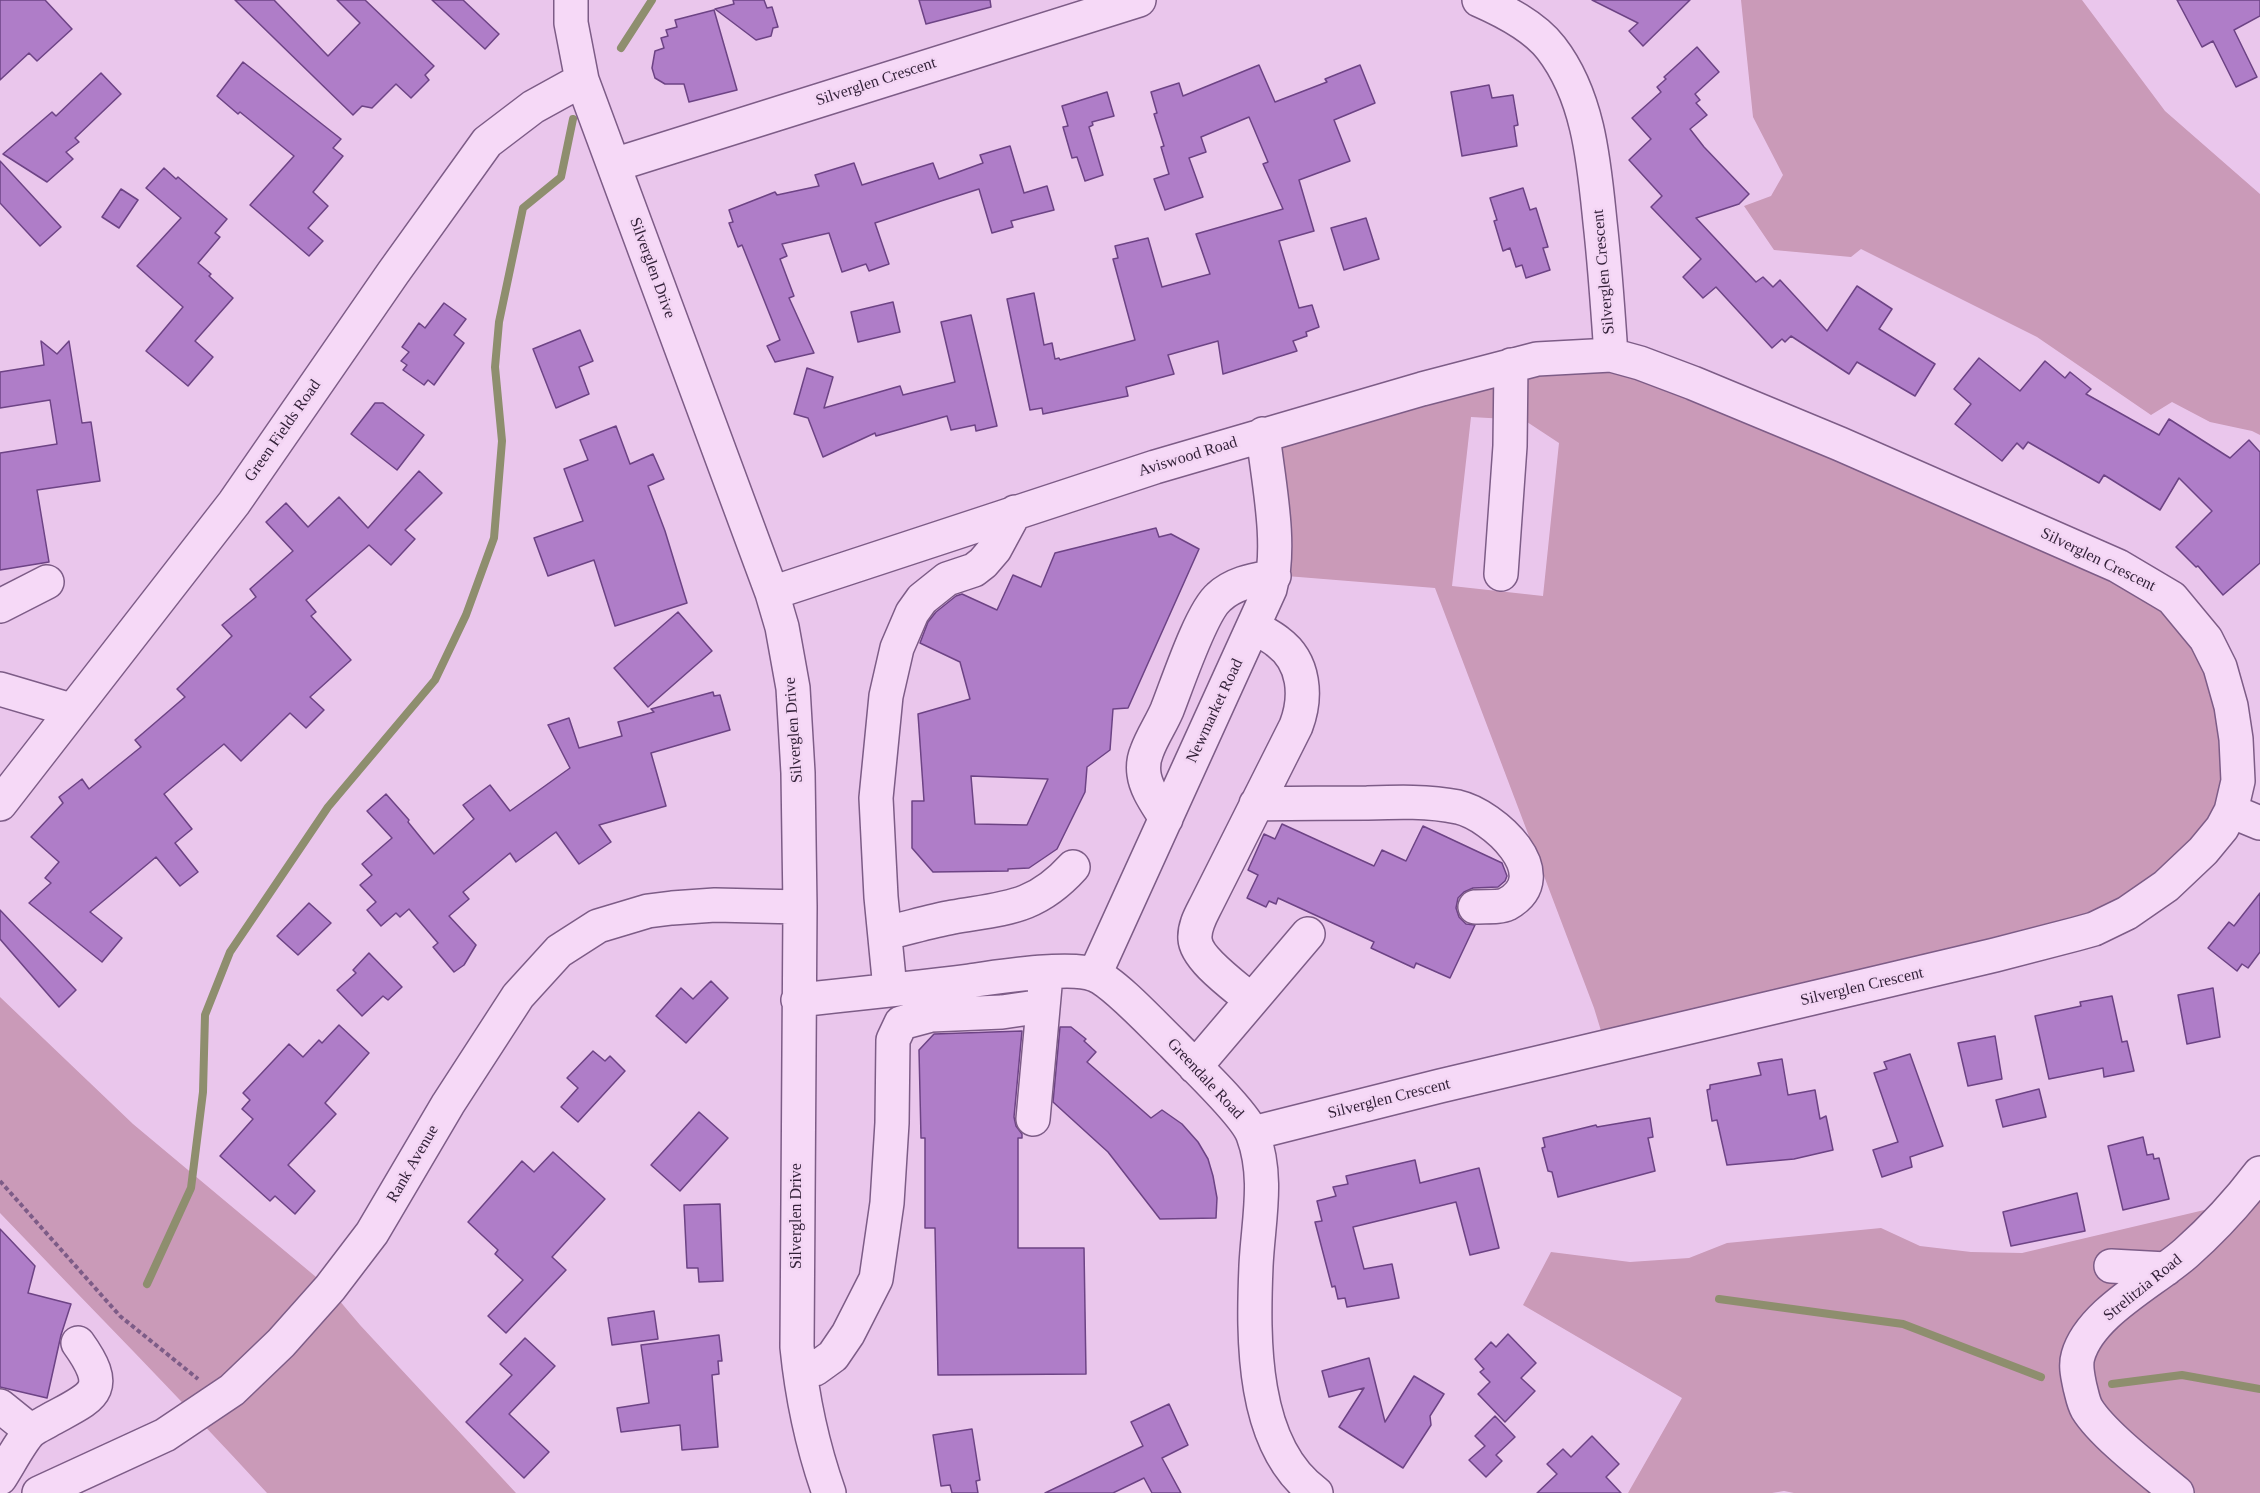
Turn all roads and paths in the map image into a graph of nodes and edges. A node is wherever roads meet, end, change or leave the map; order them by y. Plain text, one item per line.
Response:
1 (571, 0) edge
2 (1139, 0) edge
3 (1479, 0) edge
4 (582, 80) junction
5 (614, 165) junction
6 (1611, 355) junction
7 (1511, 365) junction
8 (1263, 434) junction
9 (1015, 512) junction
10 (1501, 574) dead end
11 (1274, 576) junction
12 (47, 582) dead end
13 (772, 592) junction
14 (0, 606) edge
15 (1254, 627) junction
16 (0, 689) edge
17 (71, 710) junction
18 (0, 804) edge
19 (1256, 804) junction
20 (2246, 817) edge
21 (1166, 819) junction
22 (1073, 867) dead end
23 (800, 907) junction
24 (1475, 907) dead end
25 (886, 933) junction
26 (1308, 934) dead end
27 (1047, 972) junction
28 (1095, 974) junction
29 (890, 989) junction
30 (798, 1000) junction
31 (1251, 1000) junction
32 (1043, 1006) junction
33 (1195, 1067) junction
34 (1034, 1119) dead end
35 (1253, 1133) junction
36 (2260, 1173) edge
37 (0, 1181) edge
38 (2111, 1266) dead end
39 (2166, 1269) junction
40 (78, 1343) dead end
41 (800, 1371) junction
42 (221, 1397) junction
43 (0, 1406) edge
44 (31, 1431) junction
45 (0, 1478) edge
46 (0, 1486) edge
47 (4, 1493) edge
48 (39, 1493) edge
49 (829, 1493) edge
50 (1316, 1493) edge
51 (2176, 1493) edge

1 - 4 street, Silverglen Drive
2 - 5 street, Silverglen Crescent
3 - 6 street, Silverglen Crescent
4 - 5 street, Silverglen Drive
4 - 17 street, Green Fields Road
5 - 13 street, Silverglen Drive
6 - 7 street, Aviswood Road
6 - 20 street, Silverglen Crescent
7 - 8 street, Aviswood Road
7 - 10 street
8 - 9 street, Aviswood Road
8 - 11 street, Newmarket Road
9 - 13 street, Aviswood Road
9 - 25 street
11 - 15 street, Newmarket Road
11 - 21 street
12 - 14 street
13 - 23 street, Silverglen Drive
15 - 19 street
15 - 21 street, Newmarket Road
16 - 17 street
17 - 18 street, Green Fields Road
19 - 24 street
19 - 31 street
20 - 35 street, Silverglen Crescent
21 - 28 street, Newmarket Road
22 - 25 street
23 - 30 street, Silverglen Drive
23 - 42 street, Rank Avenue
25 - 29 street
26 - 31 street
27 - 28 street
27 - 29 street
27 - 32 street
28 - 33 street, Greendale Road
29 - 30 street
30 - 41 street, Silverglen Drive
31 - 33 street
32 - 34 street
32 - 41 street
33 - 35 street, Greendale Road
35 - 50 street, Greendale Road
36 - 39 street, Strelitzia Road
37 - 42 path
38 - 39 street
39 - 51 street, Strelitzia Road
40 - 44 street
41 - 49 street, Silverglen Drive
42 - 48 street, Rank Avenue
43 - 44 street
44 - 45 street
46 - 47 street

